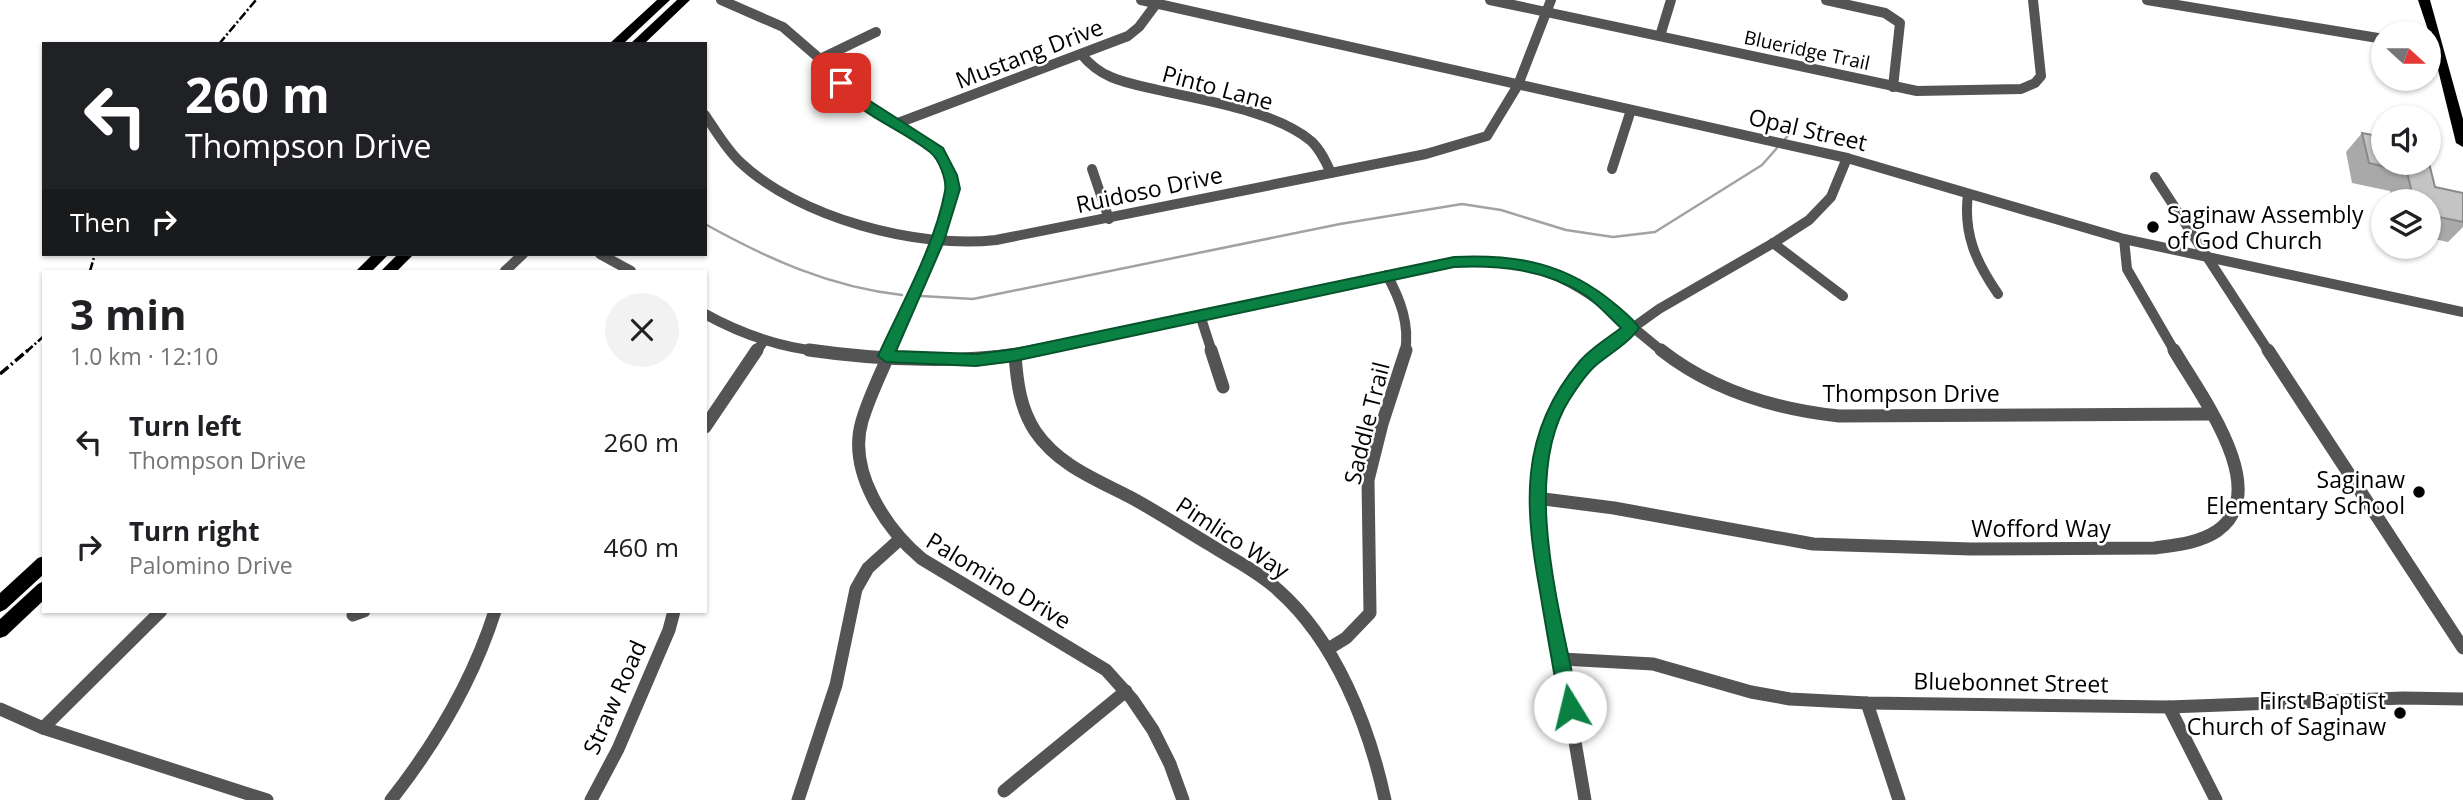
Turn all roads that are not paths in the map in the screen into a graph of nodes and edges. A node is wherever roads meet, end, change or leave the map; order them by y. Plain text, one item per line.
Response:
1 (664, 0) edge
2 (684, 0) edge
3 (721, 0) edge
4 (1141, 0) edge
5 (1490, 0) edge
6 (1551, 0) edge
7 (1671, 0) edge
8 (1826, 0) edge
9 (2033, 0) edge
10 (2147, 0) edge
11 (2424, 0) edge
12 (1158, 2) edge
13 (1546, 11) junction
14 (2428, 21) edge
15 (876, 32) dead end
16 (1660, 36) junction
17 (2371, 37) edge
18 (617, 42) edge
19 (638, 42) edge
20 (1082, 55) junction
21 (820, 59) junction
22 (2441, 73) edge
23 (1518, 85) junction
24 (1894, 87) junction
25 (1631, 110) junction
26 (707, 118) edge
27 (898, 123) junction
28 (2463, 142) edge
29 (1847, 158) junction
30 (1092, 169) dead end
31 (1612, 169) dead end
32 (1331, 173) junction
33 (2155, 177) dead end
34 (1968, 194) junction
35 (1109, 219) junction
36 (2124, 239) junction
37 (937, 241) junction
38 (1773, 243) junction
39 (380, 256) edge
40 (405, 256) edge
41 (521, 256) edge
42 (604, 256) edge
43 (2210, 260) junction
44 (364, 270) edge
45 (389, 270) edge
46 (506, 270) edge
47 (629, 270) edge
48 (1387, 275) junction
49 (1998, 294) dead end
50 (1843, 296) dead end
51 (2463, 312) edge
52 (707, 315) edge
53 (1200, 316) junction
54 (1632, 328) junction
55 (763, 342) junction
56 (1015, 355) junction
57 (886, 356) junction
58 (1223, 387) dead end
59 (2210, 414) junction
60 (707, 423) edge
61 (1536, 498) junction
62 (899, 540) junction
63 (42, 566) edge
64 (42, 591) edge
65 (0, 604) edge
66 (159, 613) edge
67 (494, 613) edge
68 (673, 613) edge
69 (0, 630) edge
70 (2463, 648) edge
71 (1328, 649) junction
72 (1562, 659) junction
73 (1126, 691) junction
74 (2463, 699) edge
75 (1867, 703) junction
76 (2169, 707) junction
77 (0, 709) edge
78 (43, 728) junction
79 (1004, 791) dead end
80 (267, 800) edge
81 (391, 800) edge
82 (592, 800) edge
83 (798, 800) edge
84 (1183, 800) edge
85 (1385, 800) edge
86 (1585, 800) edge
87 (1899, 800) edge
88 (2216, 800) edge

1 - 18 main road
2 - 19 main road
3 - 21 street, Palomino Drive
4 - 12 street, Opal Street
5 - 13 street, Blueridge Trail
6 - 13 street, Ruidoso Drive
7 - 16 street
8 - 24 street
9 - 24 street, Blueridge Trail
10 - 17 street
11 - 14 main road
12 - 20 street, Mustang Drive
12 - 23 street, Opal Street
13 - 16 street, Blueridge Trail
13 - 23 street, Ruidoso Drive
15 - 21 street
16 - 24 street, Blueridge Trail
20 - 27 street, Mustang Drive
20 - 32 street, Pinto Lane
21 - 27 street, Palomino Drive
22 - 28 main road
23 - 25 street, Opal Street
23 - 32 street, Ruidoso Drive
25 - 29 street, Opal Street
25 - 31 street
26 - 37 street, Ruidoso Drive
27 - 37 street, Palomino Drive
29 - 34 street, Opal Street
29 - 38 street
30 - 35 street
32 - 35 street, Ruidoso Drive
33 - 43 street
34 - 36 street, Opal Street
34 - 49 street
35 - 37 street, Ruidoso Drive
36 - 43 street, Opal Street
36 - 59 street, Wofford Way
37 - 57 street, Palomino Drive
38 - 50 street
38 - 54 street
39 - 44 main road
40 - 45 main road
41 - 46 street
42 - 47 street
43 - 51 street, Opal Street
43 - 70 street
48 - 53 street, Thompson Drive
48 - 54 street, Thompson Drive
48 - 71 street, Saddle Trail
52 - 55 street, Thompson Drive
53 - 56 street, Thompson Drive
53 - 58 street
54 - 59 street, Thompson Drive
54 - 61 street
55 - 57 street, Thompson Drive
55 - 60 street
56 - 57 street, Thompson Drive
56 - 71 street, Pimlico Way
57 - 62 street, Palomino Drive
59 - 61 street, Wofford Way
61 - 72 street
62 - 73 street, Palomino Drive
62 - 83 street
63 - 65 main road
64 - 69 main road
66 - 78 street
67 - 81 street
68 - 82 street, Straw Road
71 - 85 street, Pimlico Way
72 - 75 street, Bluebonnet Street
72 - 86 street
73 - 79 street
73 - 84 street, Palomino Drive
74 - 76 street, Bluebonnet Street
75 - 76 street, Bluebonnet Street
75 - 87 street
76 - 88 street
77 - 78 street
78 - 80 street

